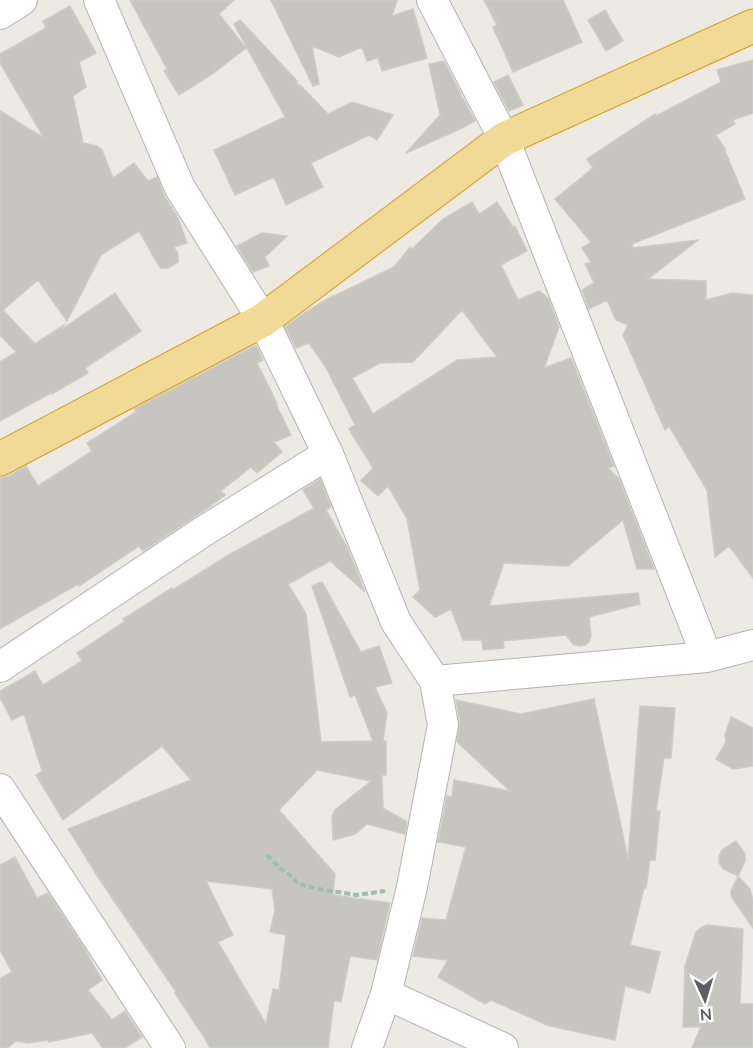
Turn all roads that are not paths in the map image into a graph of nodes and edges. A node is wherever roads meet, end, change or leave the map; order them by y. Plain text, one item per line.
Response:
1 (22, 0) edge
2 (99, 0) edge
3 (432, 0) edge
4 (0, 14) edge
5 (753, 26) edge
6 (504, 139) junction
7 (263, 320) junction
8 (328, 454) junction
9 (0, 459) edge
10 (753, 645) edge
11 (707, 657) junction
12 (0, 667) edge
13 (435, 681) junction
14 (0, 789) edge
15 (386, 994) junction
16 (170, 1048) edge
17 (367, 1048) edge
18 (504, 1048) edge

1 - 4 street
2 - 7 street
3 - 6 street
5 - 6 highway
6 - 7 highway
6 - 11 street
7 - 8 street
7 - 9 highway
8 - 12 street
8 - 13 street
10 - 11 street
11 - 13 street
13 - 15 street
14 - 16 street
15 - 17 street
15 - 18 street

